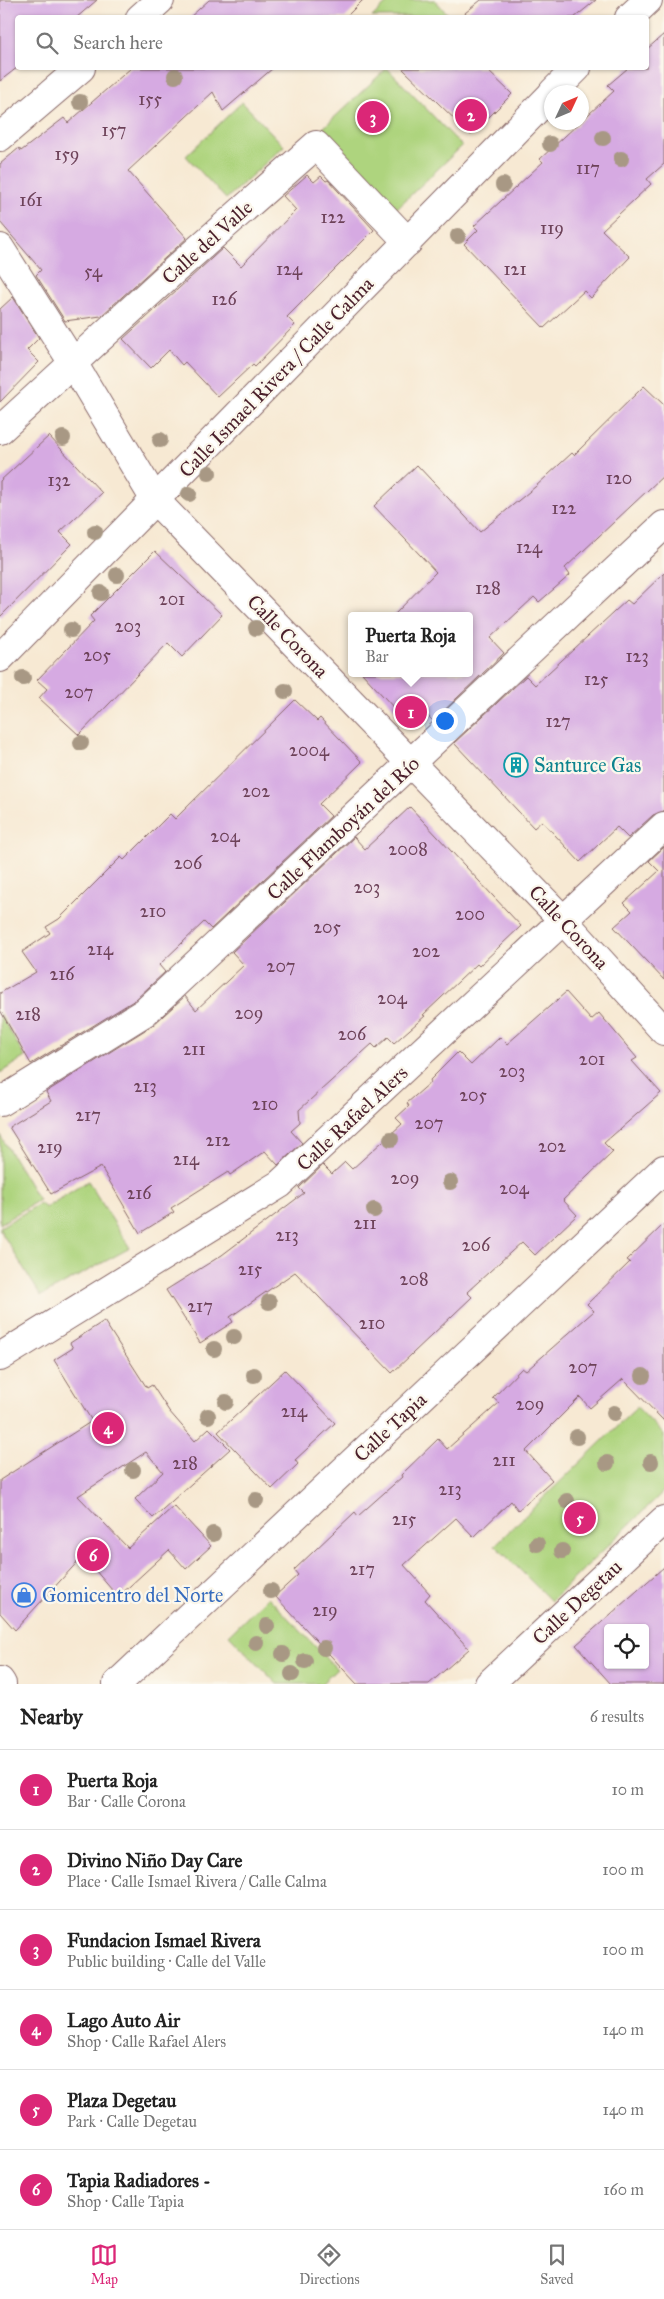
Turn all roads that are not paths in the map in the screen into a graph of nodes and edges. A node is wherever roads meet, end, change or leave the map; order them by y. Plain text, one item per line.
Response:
1 (160, 0) edge
2 (648, 0) edge
3 (143, 15) edge
4 (632, 15) edge
5 (79, 70) edge
6 (575, 70) edge
7 (560, 85) edge
8 (544, 101) edge
9 (0, 137) edge
10 (408, 242) junction
11 (0, 248) edge
12 (73, 362) junction
13 (0, 430) edge
14 (155, 500) junction
15 (664, 525) edge
16 (0, 658) edge
17 (412, 763) junction
18 (664, 826) edge
19 (564, 921) junction
20 (664, 1032) edge
21 (0, 1102) edge
22 (664, 1169) edge
23 (0, 1357) edge
24 (664, 1520) edge
25 (117, 1684) edge
26 (489, 1684) edge

1 - 3 street
2 - 4 street
5 - 9 street
6 - 7 street, Calle Ismael Rivera / Calle Calma
8 - 10 street, Calle Ismael Rivera / Calle Calma
10 - 12 street, Calle del Valle
10 - 14 street, Calle Ismael Rivera / Calle Calma
11 - 12 street, Calle Corona
12 - 13 street, Calle del Valle
12 - 14 street, Calle Corona
14 - 16 street, Calle Ismael Rivera / Calle Calma
14 - 17 street, Calle Corona
15 - 17 street, Calle Flamboyán del Río
17 - 19 street, Calle Corona
17 - 21 street, Calle Flamboyán del Río
18 - 19 street, Calle Rafael Alers
19 - 20 street, Calle Corona
19 - 23 street, Calle Rafael Alers
22 - 25 street, Calle Tapia
24 - 26 street, Calle Degetau

